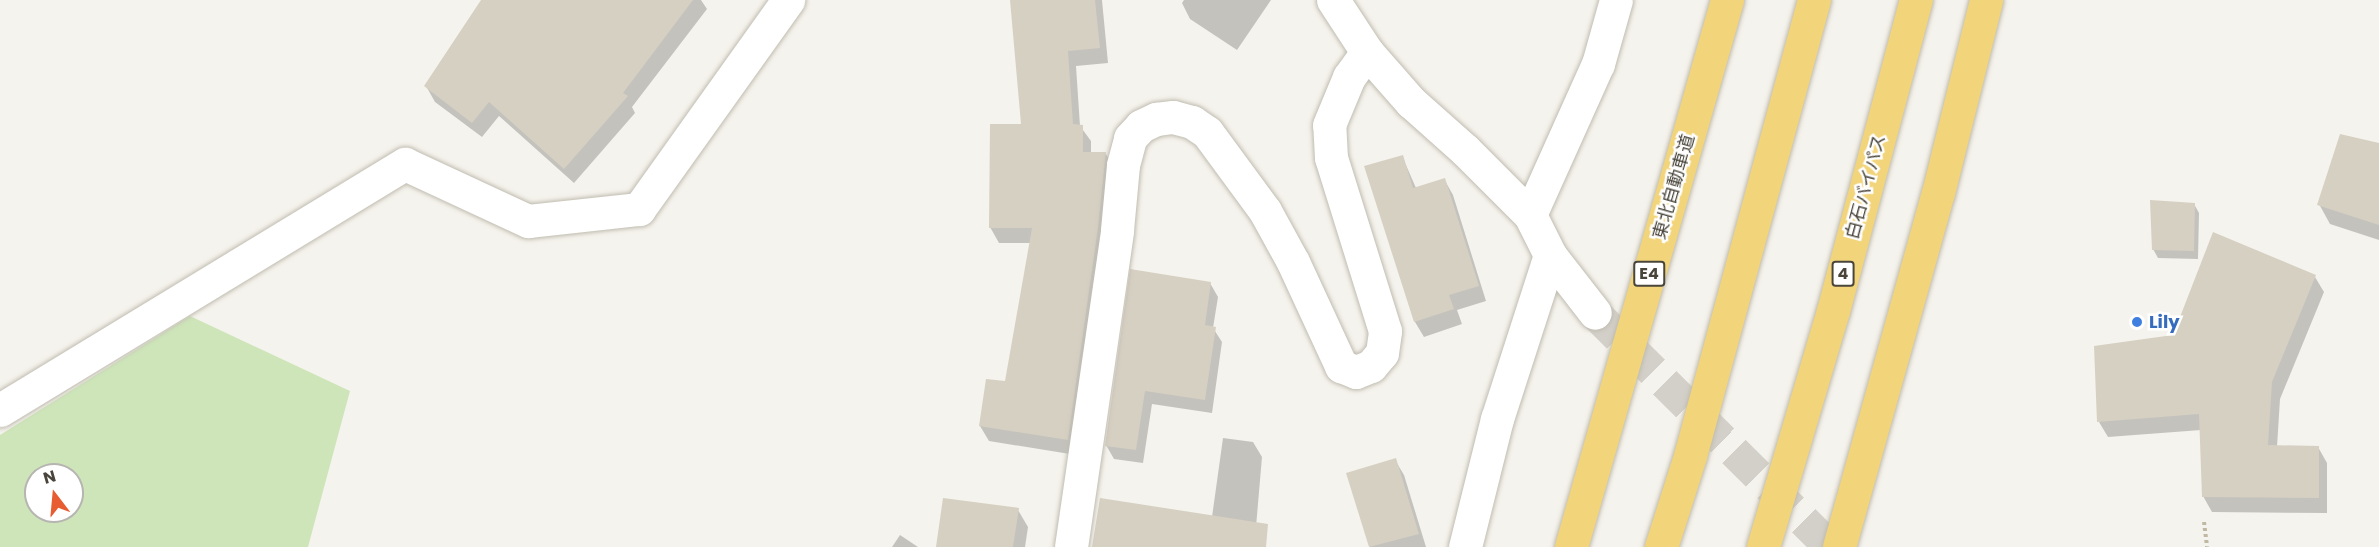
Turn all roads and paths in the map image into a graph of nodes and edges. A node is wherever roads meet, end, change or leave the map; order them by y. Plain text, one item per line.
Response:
1 (788, 0) edge
2 (1333, 0) edge
3 (1616, 0) edge
4 (1727, 0) edge
5 (1814, 0) edge
6 (1916, 0) edge
7 (1986, 0) edge
8 (1367, 51) junction
9 (1530, 215) junction
10 (1550, 255) junction
11 (1595, 313) tunnel mouth
12 (0, 410) edge
13 (2204, 522) dead end
14 (1071, 547) edge
15 (1465, 547) edge
16 (1571, 547) edge
17 (1661, 547) edge
18 (1763, 547) edge
19 (1839, 547) edge
20 (2207, 547) edge

1 - 12 street
2 - 8 street
3 - 9 street
4 - 16 highway, 東北自動車道 / E4
5 - 17 highway
6 - 18 highway, 白石バイパス / 4
7 - 19 highway
8 - 9 street
8 - 14 street
9 - 10 street
10 - 11 street
10 - 15 street
13 - 20 path

